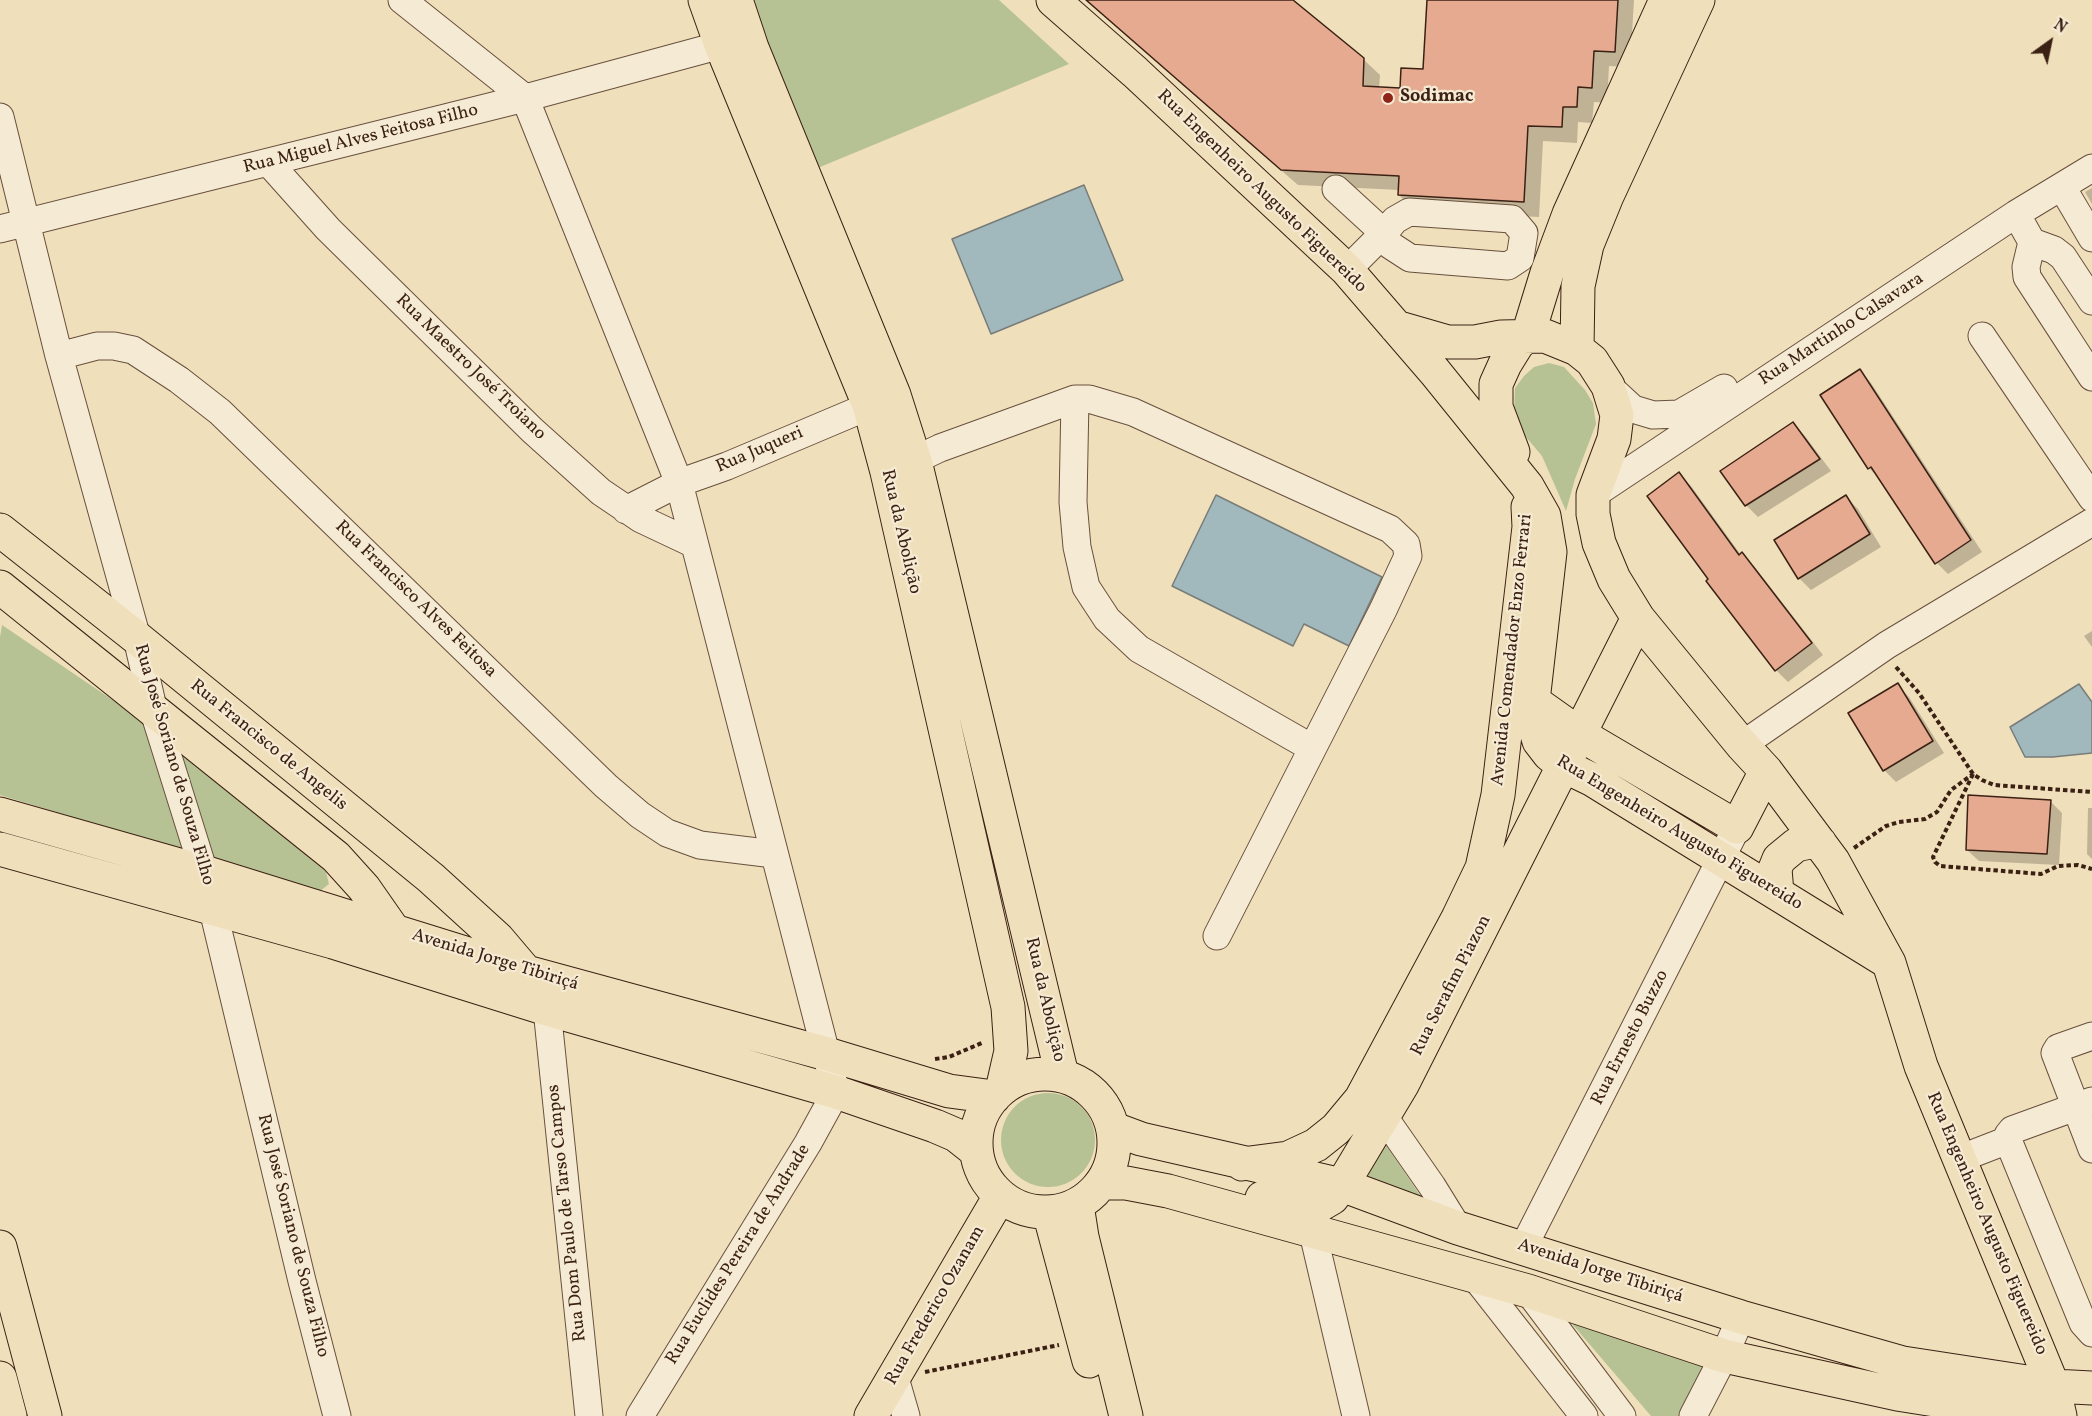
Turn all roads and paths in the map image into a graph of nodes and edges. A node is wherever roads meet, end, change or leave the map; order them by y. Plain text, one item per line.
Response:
1 (402, 0) edge
2 (1053, 0) edge
3 (1666, 0) edge
4 (1698, 0) edge
5 (1707, 0) edge
6 (713, 2) edge
7 (720, 45) junction
8 (1670, 62) junction
9 (525, 98) junction
10 (0, 117) edge
11 (2092, 153) edge
12 (269, 163) junction
13 (2092, 168) edge
14 (2062, 187) junction
15 (1336, 189) dead end
16 (2013, 210) junction
17 (27, 222) junction
18 (0, 229) edge
19 (2092, 238) edge
20 (2032, 242) junction
21 (1347, 270) junction
22 (2087, 283) edge
23 (1396, 327) junction
24 (1527, 335) junction
25 (1982, 336) dead end
26 (1577, 349) junction
27 (60, 356) junction
28 (2092, 377) edge
29 (1608, 386) junction
30 (1075, 399) junction
31 (881, 400) junction
32 (901, 466) junction
33 (679, 483) junction
34 (1527, 486) junction
35 (1593, 495) junction
36 (2092, 498) edge
37 (626, 510) junction
38 (2092, 522) edge
39 (694, 544) junction
40 (8, 550) edge
41 (0, 587) edge
42 (1638, 618) junction
43 (137, 638) junction
44 (1896, 666) dead end
45 (1533, 701) junction
46 (154, 712) junction
47 (1581, 735) junction
48 (1742, 746) junction
49 (1312, 747) junction
50 (1564, 766) junction
51 (1766, 771) junction
52 (1973, 774) junction
53 (2092, 792) edge
54 (0, 814) edge
55 (1737, 827) junction
56 (0, 849) edge
57 (1826, 852) junction
58 (774, 854) junction
59 (336, 857) junction
60 (1722, 859) junction
61 (2092, 869) edge
62 (204, 872) junction
63 (1788, 900) junction
64 (212, 907) junction
65 (327, 911) junction
66 (1216, 936) dead end
67 (392, 945) junction
68 (1889, 963) junction
69 (526, 972) junction
70 (547, 1009) junction
71 (1011, 1032) junction
72 (2092, 1036) edge
73 (827, 1054) junction
74 (932, 1060) dead end
75 (1062, 1075) junction
76 (998, 1091) junction
77 (836, 1092) junction
78 (2084, 1105) edge
79 (1384, 1117) junction
80 (1114, 1129) junction
81 (2008, 1140) junction
82 (2092, 1149) edge
83 (975, 1150) junction
84 (1959, 1159) junction
85 (1242, 1164) junction
86 (1103, 1183) junction
87 (1342, 1185) junction
88 (1168, 1191) junction
89 (1000, 1197) junction
90 (1063, 1209) junction
91 (1458, 1228) junction
92 (1313, 1233) junction
93 (0, 1248) edge
94 (1523, 1248) junction
95 (1475, 1277) junction
96 (1528, 1291) junction
97 (1741, 1317) junction
98 (2092, 1333) edge
99 (1084, 1340) junction
100 (1724, 1356) junction
101 (0, 1378) edge
102 (895, 1378) junction
103 (2092, 1388) edge
104 (2057, 1401) edge
105 (10, 1416) edge
106 (45, 1416) edge
107 (337, 1416) edge
108 (589, 1416) edge
109 (640, 1416) edge
110 (872, 1416) edge
111 (906, 1416) edge
112 (1103, 1416) edge
113 (1126, 1416) edge
114 (1356, 1416) edge
115 (1584, 1416) edge
116 (1622, 1416) edge
117 (1693, 1416) edge
118 (2037, 1416) edge

1 - 9 street
2 - 21 main road, Rua Engenheiro Augusto Figuereido
3 - 24 main road, Avenida Comendador Enzo Ferrari
4 - 8 main road
5 - 8 street
6 - 7 main road, Rua da Abolição
6 - 31 main road, Rua da Abolição
7 - 9 street, Rua Miguel Alves Feitosa Filho
7 - 31 main road, Rua da Abolição
8 - 26 main road
9 - 12 street, Rua Miguel Alves Feitosa Filho
9 - 33 street
10 - 17 street, Rua José Soriano de Souza Filho
11 - 16 street, Rua Martinho Calsavara
12 - 17 street, Rua Miguel Alves Feitosa Filho
12 - 37 street, Rua Maestro José Troiano
13 - 14 street, Rua Martinho Calsavara
14 - 16 street, Rua Martinho Calsavara
14 - 19 street
15 - 21 street
16 - 20 street
16 - 29 street, Rua Martinho Calsavara
16 - 35 street, Rua Martinho Calsavara
17 - 18 street, Rua Miguel Alves Feitosa Filho
17 - 27 street, Rua José Soriano de Souza Filho
20 - 22 street
20 - 28 street
21 - 23 main road, Rua Engenheiro Augusto Figuereido
23 - 24 main road
23 - 34 main road, Rua Engenheiro Augusto Figuereido
24 - 26 main road
24 - 34 main road, Avenida Comendador Enzo Ferrari
25 - 36 street
26 - 29 main road
27 - 43 street, Rua José Soriano de Souza Filho
27 - 58 street, Rua Francisco Alves Feitosa
29 - 35 main road
30 - 32 street
30 - 49 street
30 - 49 street
31 - 32 main road, Rua da Abolição
31 - 33 street, Rua Juqueri
32 - 71 main road, Rua da Abolição
32 - 75 main road, Rua da Abolição
33 - 37 street, Rua Juqueri
33 - 39 street
34 - 45 main road, Rua Engenheiro Augusto Figuereido
34 - 85 main road, Avenida Comendador Enzo Ferrari
35 - 42 main road, Rua Engenheiro Augusto Figuereido
37 - 39 street, Rua Maestro José Troiano
38 - 48 street
39 - 58 street
40 - 43 main road, Rua Francisco de Angelis
41 - 46 main road
42 - 47 main road, Rua Serafim Piazon
42 - 48 main road, Rua Engenheiro Augusto Figuereido
43 - 46 street, Rua José Soriano de Souza Filho
43 - 69 main road, Rua Francisco de Angelis
44 - 52 path
45 - 47 main road
45 - 50 main road, Rua Engenheiro Augusto Figuereido
46 - 59 main road
46 - 62 street, Rua José Soriano de Souza Filho
47 - 50 main road, Rua Serafim Piazon
47 - 55 main road
48 - 51 main road, Rua Engenheiro Augusto Figuereido
49 - 66 street
50 - 60 main road, Rua Engenheiro Augusto Figuereido
50 - 79 main road, Rua Serafim Piazon
51 - 55 main road
51 - 57 main road, Rua Engenheiro Augusto Figuereido
52 - 53 path
52 - 57 path
52 - 61 path
54 - 62 main road, Avenida Jorge Tibiriçá
55 - 60 street, Rua Ernesto Buzzo
56 - 64 main road, Avenida Jorge Tibiriçá
57 - 63 main road
57 - 63 main road
57 - 68 main road, Rua Engenheiro Augusto Figuereido
58 - 73 street
59 - 65 main road
59 - 67 main road
60 - 63 main road, Rua Engenheiro Augusto Figuereido
60 - 94 street, Rua Ernesto Buzzo
62 - 64 street, Rua José Soriano de Souza Filho
62 - 65 main road, Avenida Jorge Tibiriçá
63 - 68 main road, Rua Engenheiro Augusto Figuereido
64 - 67 main road, Avenida Jorge Tibiriçá
64 - 107 street, Rua José Soriano de Souza Filho
65 - 67 main road, Avenida Jorge Tibiriçá
67 - 69 main road, Avenida Jorge Tibiriçá
67 - 70 main road, Avenida Jorge Tibiriçá
68 - 84 main road, Rua Engenheiro Augusto Figuereido
69 - 73 main road, Avenida Jorge Tibiriçá
70 - 77 main road, Avenida Jorge Tibiriçá
70 - 108 street, Rua Dom Paulo de Tarso Campos
71 - 74 path
71 - 76 main road, Rua da Abolição
72 - 78 street
73 - 76 main road, Avenida Jorge Tibiriçá
73 - 77 street
75 - 76 main road
75 - 80 main road
76 - 83 main road
77 - 83 main road, Avenida Jorge Tibiriçá
77 - 109 street, Rua Euclides Pereira de Andrade
78 - 81 street
78 - 82 street
79 - 87 main road, Rua Serafim Piazon
79 - 91 street
80 - 85 main road, Avenida Jorge Tibiriçá
80 - 86 main road
81 - 84 street
81 - 98 street
83 - 89 main road
84 - 104 main road, Rua Engenheiro Augusto Figuereido
85 - 87 main road, Avenida Jorge Tibiriçá
86 - 88 main road
86 - 90 main road
87 - 88 main road, Rua Serafim Piazon
87 - 91 main road, Avenida Jorge Tibiriçá
88 - 92 main road
89 - 90 main road
89 - 102 main road, Rua Frederico Ozanam
90 - 99 main road
90 - 113 main road
91 - 94 main road, Avenida Jorge Tibiriçá
92 - 95 main road
92 - 114 street
93 - 106 main road
94 - 97 main road, Avenida Jorge Tibiriçá
95 - 96 main road
95 - 115 street
96 - 100 main road
96 - 116 street
97 - 100 street
97 - 104 main road, Avenida Jorge Tibiriçá
99 - 102 path
99 - 112 main road
100 - 117 street
100 - 118 main road
101 - 105 main road
102 - 110 main road, Rua Frederico Ozanam
102 - 111 street
103 - 104 main road, Avenida Jorge Tibiriçá

